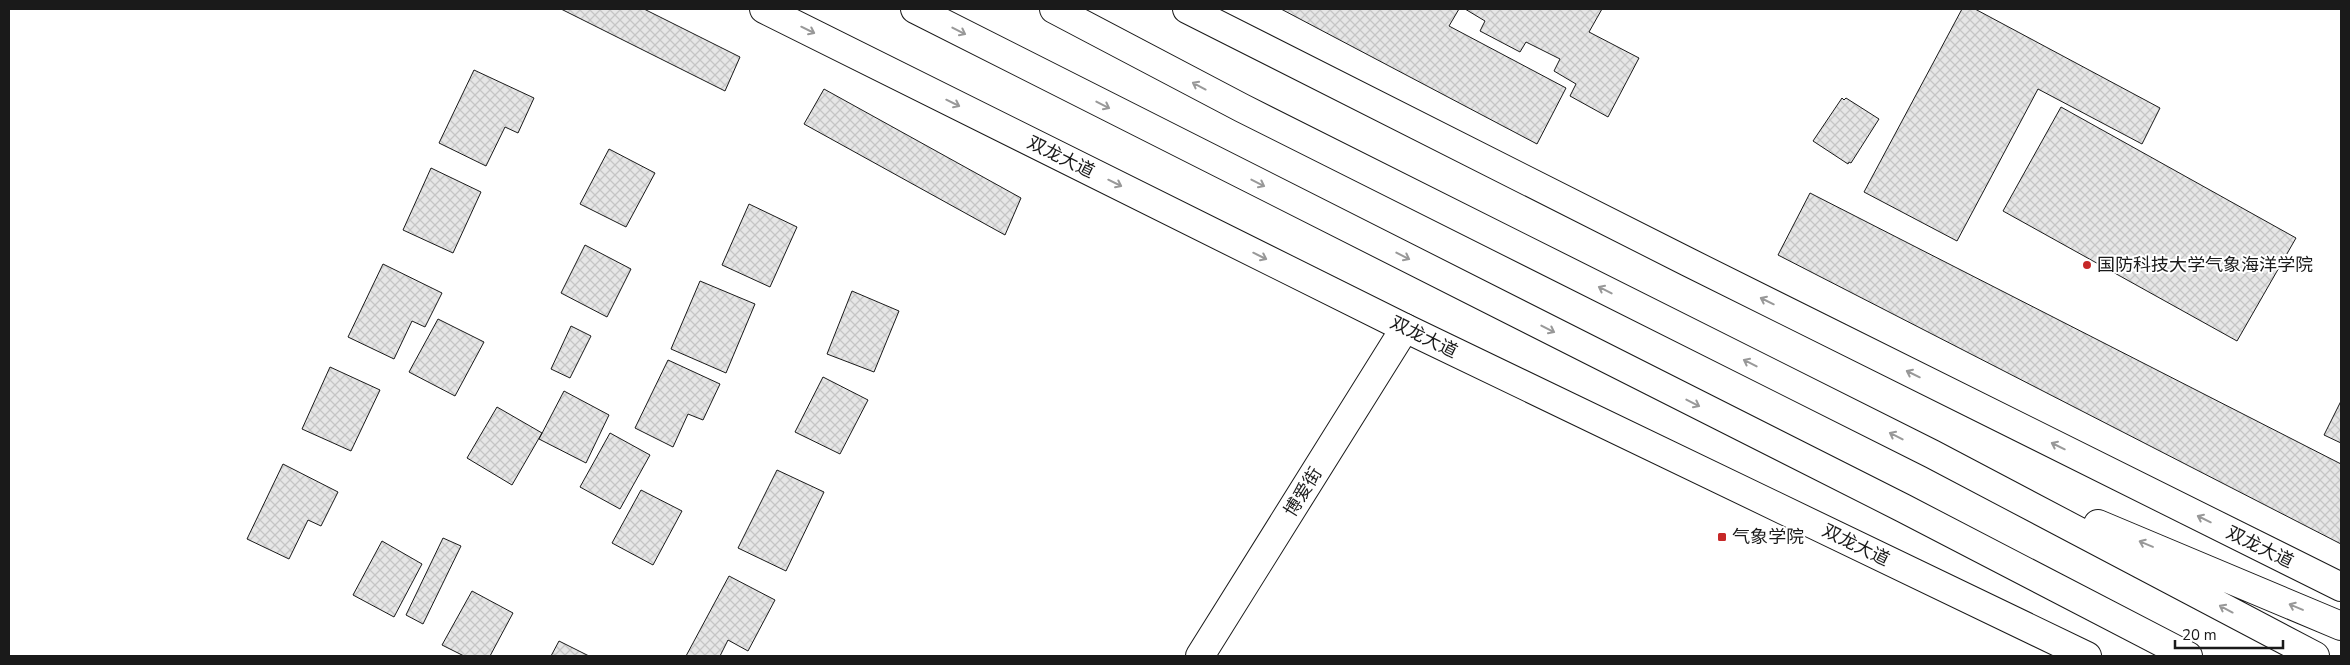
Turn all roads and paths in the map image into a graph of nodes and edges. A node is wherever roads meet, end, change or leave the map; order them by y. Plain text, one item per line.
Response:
1 (764, 9) edge
2 (915, 9) edge
3 (1054, 9) edge
4 (1187, 9) edge
5 (1405, 328) junction
6 (1932, 454) junction
7 (2341, 587) edge
8 (2341, 626) edge
9 (1200, 656) edge
10 (2087, 656) edge
11 (2188, 656) edge
12 (2315, 656) edge

1 -> 5 main road, 双龙大道
2 -> 11 main road
6 -> 3 main road
7 -> 4 main road, 双龙大道
5 - 9 main road, 博爱街
5 - 10 main road, 双龙大道
8 -> 6 main road
12 -> 6 main road

